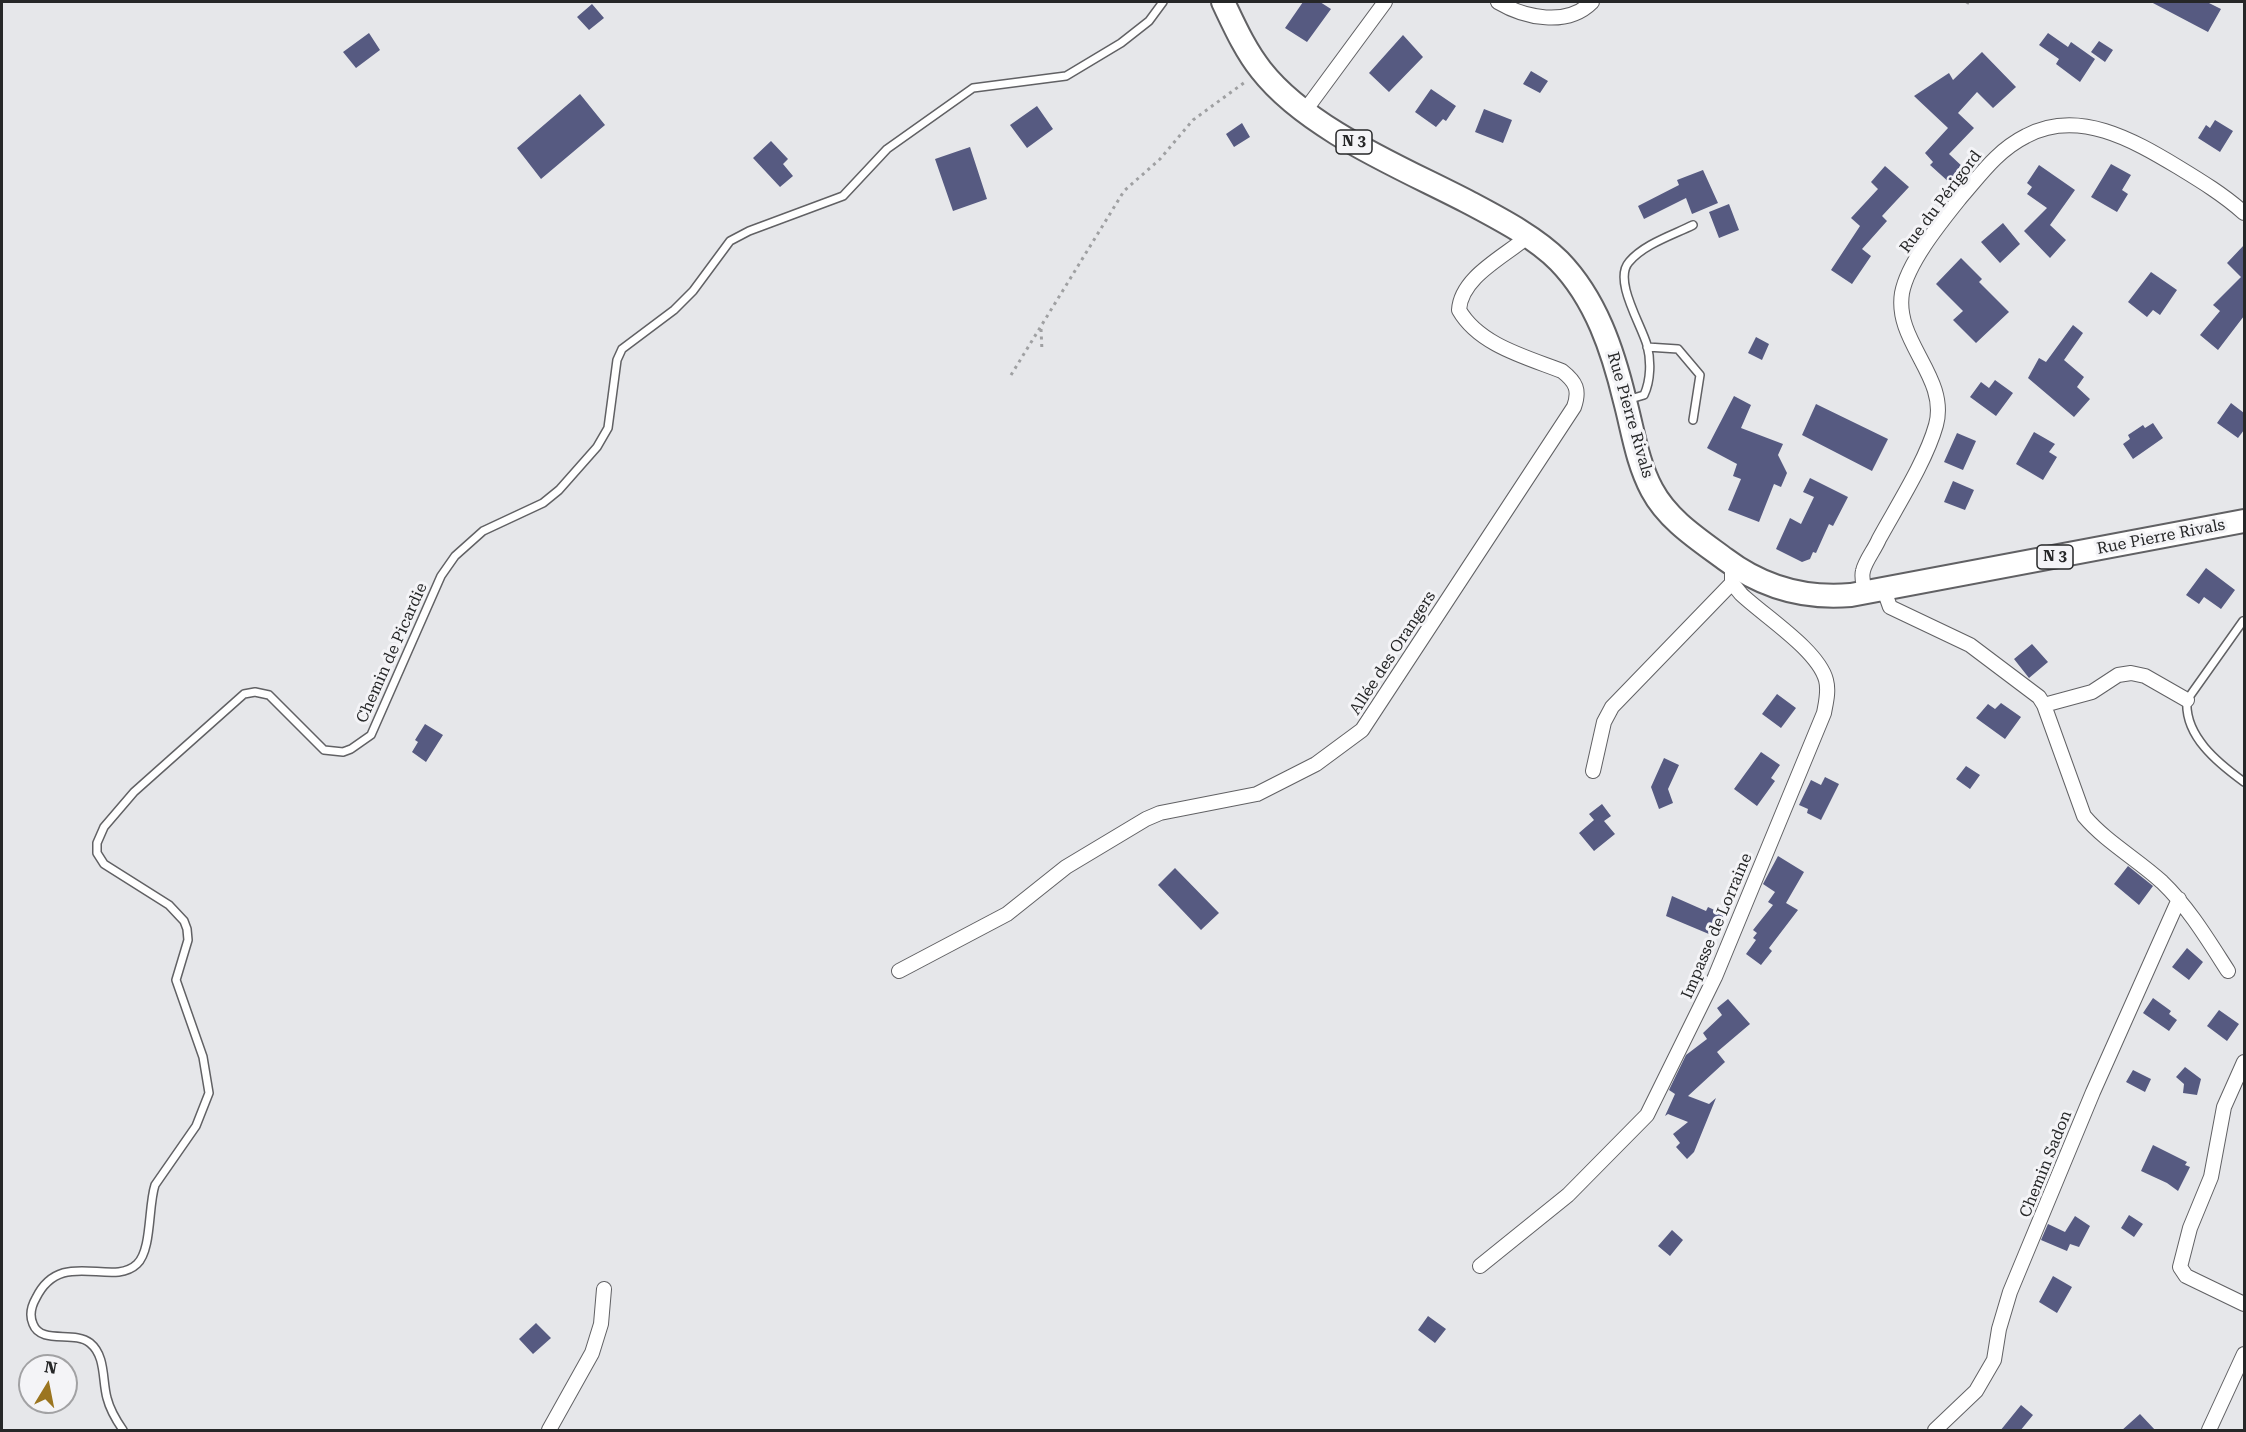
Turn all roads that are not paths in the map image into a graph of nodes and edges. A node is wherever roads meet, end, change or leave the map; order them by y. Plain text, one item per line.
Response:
1 (1163, 2) edge
2 (1223, 2) edge
3 (1392, 2) edge
4 (1498, 2) edge
5 (1592, 2) edge
6 (1383, 6) edge
7 (1304, 112) junction
8 (2244, 213) edge
9 (1693, 225) dead end
10 (1527, 237) junction
11 (1647, 347) junction
12 (1625, 401) junction
13 (1693, 420) dead end
14 (2244, 521) edge
15 (1732, 574) junction
16 (1875, 592) junction
17 (2243, 621) dead end
18 (2187, 700) junction
19 (2044, 705) junction
20 (1593, 771) dead end
21 (2244, 782) edge
22 (2179, 899) junction
23 (899, 971) dead end
24 (2228, 971) dead end
25 (2244, 1062) edge
26 (1480, 1266) dead end
27 (604, 1289) dead end
28 (2244, 1304) edge
29 (2244, 1354) edge
30 (123, 1431) edge
31 (549, 1431) edge
32 (1935, 1431) edge
33 (2209, 1431) edge

1 - 30 lane, Chemin de Picardie
2 - 7 main road, Rue Pierre Rivals / N 3
3 - 6 street
4 - 5 street
6 - 7 street
7 - 10 main road, Rue Pierre Rivals / N 3
8 - 16 street, Rue du Périgord
9 - 11 lane
10 - 12 main road, Rue Pierre Rivals / N 3
10 - 23 street, Allée des Orangers
11 - 12 lane
11 - 13 lane
12 - 15 main road, Rue Pierre Rivals / N 3
14 - 16 main road, Rue Pierre Rivals / N 3
15 - 16 main road, Rue Pierre Rivals / N 3
15 - 20 street
15 - 26 street, Impasse de Lorraine
16 - 19 street
17 - 18 lane
18 - 19 street
18 - 21 lane
19 - 22 street
22 - 24 street
22 - 32 street, Chemin Sadon
25 - 28 street
27 - 31 street
29 - 33 street

